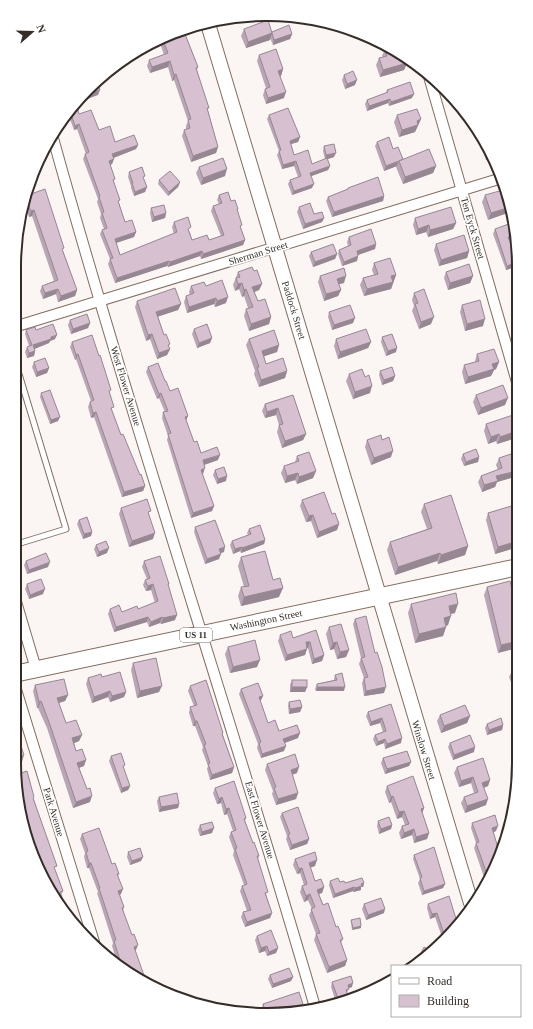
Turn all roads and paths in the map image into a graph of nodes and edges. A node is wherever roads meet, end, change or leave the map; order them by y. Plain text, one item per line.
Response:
1 (209, 28) edge
2 (432, 85) edge
3 (54, 143) edge
4 (496, 180) edge
5 (462, 190) junction
6 (275, 248) junction
7 (100, 301) junction
8 (21, 325) edge
9 (512, 365) edge
10 (21, 381) edge
11 (21, 543) edge
12 (512, 568) edge
13 (378, 597) junction
14 (21, 619) edge
15 (202, 634) junction
16 (36, 669) junction
17 (21, 672) edge
18 (21, 705) edge
19 (470, 900) edge
20 (92, 935) edge
21 (314, 1003) edge

1 - 6 main road, Paddock Street
2 - 5 street, Ten Eyck Street
3 - 7 street, West Flower Avenue
4 - 5 street, Sherman Street
5 - 6 street, Sherman Street
5 - 9 street, Ten Eyck Street
6 - 7 street, Sherman Street
6 - 13 main road, Paddock Street
7 - 8 street, Sherman Street
7 - 15 street, West Flower Avenue
10 - 11 lane
12 - 13 main road, Washington Street / US 11
13 - 15 main road, Washington Street / US 11
13 - 19 main road, Winslow Street
14 - 16 street
15 - 16 main road, Washington Street / US 11
15 - 21 street, East Flower Avenue
16 - 17 main road, Washington Street / US 11
18 - 20 street, Park Avenue

